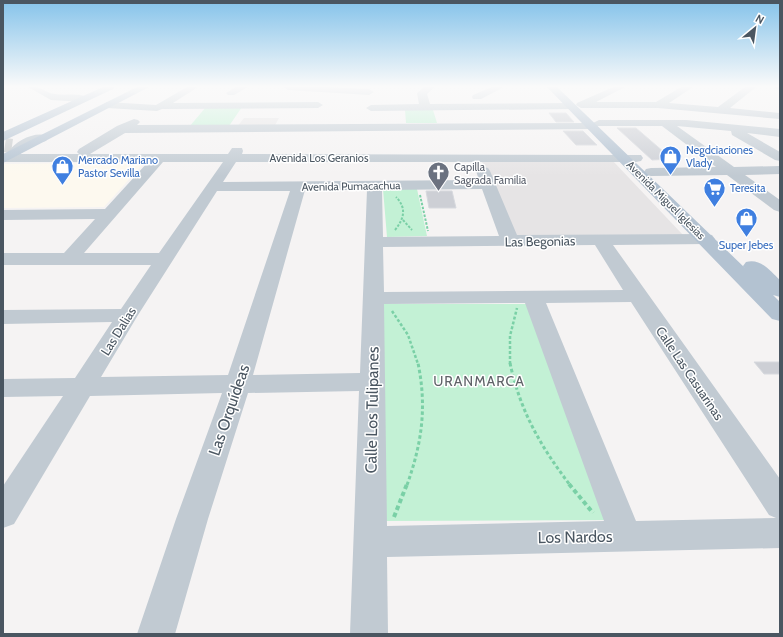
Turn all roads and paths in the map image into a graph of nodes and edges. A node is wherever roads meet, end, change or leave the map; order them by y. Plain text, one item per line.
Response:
1 (56, 117) edge
2 (84, 117) edge
3 (142, 117) edge
4 (194, 117) edge
5 (241, 117) edge
6 (314, 117) edge
7 (371, 117) edge
8 (587, 117) edge
9 (665, 123) junction
10 (596, 125) junction
11 (232, 128) junction
12 (310, 128) junction
13 (730, 128) junction
14 (121, 129) junction
15 (183, 129) junction
16 (371, 131) junction
17 (780, 133) edge
18 (42, 138) junction
19 (8, 147) edge
20 (305, 147) junction
21 (84, 152) junction
22 (625, 153) junction
23 (776, 153) edge
24 (370, 154) junction
25 (32, 155) junction
26 (234, 155) junction
27 (159, 158) junction
28 (476, 158) junction
29 (780, 170) edge
30 (730, 171) junction
31 (651, 172) junction
32 (490, 184) junction
33 (375, 185) junction
34 (418, 185) junction
35 (212, 186) junction
36 (299, 186) junction
37 (780, 207) edge
38 (109, 214) junction
39 (3, 215) edge
40 (706, 239) junction
41 (600, 240) junction
42 (510, 241) junction
43 (374, 242) junction
44 (430, 242) junction
45 (69, 259) junction
46 (165, 259) junction
47 (3, 260) edge
48 (780, 291) edge
49 (638, 296) junction
50 (521, 304) junction
51 (381, 306) junction
52 (780, 314) edge
53 (127, 315) junction
54 (3, 316) edge
55 (373, 382) junction
56 (238, 384) junction
57 (83, 387) junction
58 (3, 388) edge
59 (590, 500) dead end
60 (394, 502) dead end
61 (780, 505) edge
62 (3, 514) edge
63 (587, 515) dead end
64 (595, 515) junction
65 (394, 518) junction
66 (402, 518) dead end
67 (780, 533) edge
68 (626, 536) junction
69 (370, 542) junction
70 (156, 634) edge
71 (369, 634) edge

1 - 19 main road
2 - 18 main road
3 - 14 street
4 - 15 street
5 - 11 street
6 - 12 street
7 - 16 street
8 - 10 main road, Avenida Miguel Iglesias
9 - 10 street
9 - 13 street
9 - 30 street
10 - 16 street
10 - 22 main road, Avenida Miguel Iglesias
11 - 12 street
11 - 15 street
12 - 16 street
12 - 20 street
13 - 17 street
13 - 23 street
14 - 15 street
14 - 21 street
18 - 19 street
18 - 19 main road
19 - 25 street, Avenida Los Geranios
20 - 24 street, Avenida Los Geranios
20 - 26 street, Avenida Los Geranios
21 - 25 street, Avenida Los Geranios
21 - 26 street, Avenida Los Geranios
22 - 24 street, Avenida Los Geranios
22 - 28 street, Avenida Los Geranios
22 - 31 main road, Avenida Miguel Iglesias
22 - 40 main road, Avenida Miguel Iglesias
24 - 26 street, Avenida Los Geranios
24 - 28 street, Avenida Los Geranios
25 - 27 street, Avenida Los Geranios
26 - 27 street, Avenida Los Geranios
26 - 35 street, Las Dalias
27 - 38 street
28 - 32 street
29 - 30 street
30 - 31 street
30 - 37 street
31 - 48 main road, Avenida Miguel Iglesias
32 - 34 street, Avenida Pumacachua
32 - 42 street
33 - 34 street, Avenida Pumacachua
33 - 36 street, Avenida Pumacachua
33 - 43 street, Calle Los Tulipanes
33 - 43 path
34 - 44 path
35 - 36 street, Avenida Pumacachua
35 - 46 street, Las Dalias
36 - 56 street, Las Orquídeas
38 - 39 street
38 - 45 street
40 - 41 street, Las Begonias
40 - 52 main road, Avenida Miguel Iglesias
41 - 42 street, Las Begonias
41 - 49 street, Calle Las Casuarinas
42 - 44 street, Las Begonias
43 - 44 street, Las Begonias
43 - 51 street, Calle Los Tulipanes
45 - 46 street
45 - 47 street
46 - 53 street, Las Dalias
49 - 50 street
49 - 61 street, Calle Las Casuarinas
50 - 51 street
50 - 64 path
50 - 68 street
51 - 55 street, Calle Los Tulipanes
51 - 65 path
53 - 54 street
53 - 57 street, Las Dalias
55 - 56 street
55 - 69 street, Calle Los Tulipanes
56 - 57 street
56 - 70 street, Las Orquídeas
57 - 58 street
57 - 62 street, Las Dalias
59 - 64 path
60 - 65 path
63 - 64 path
65 - 66 path
65 - 69 path
67 - 68 street, Los Nardos
68 - 69 street, Los Nardos
69 - 71 street, Calle Los Tulipanes

